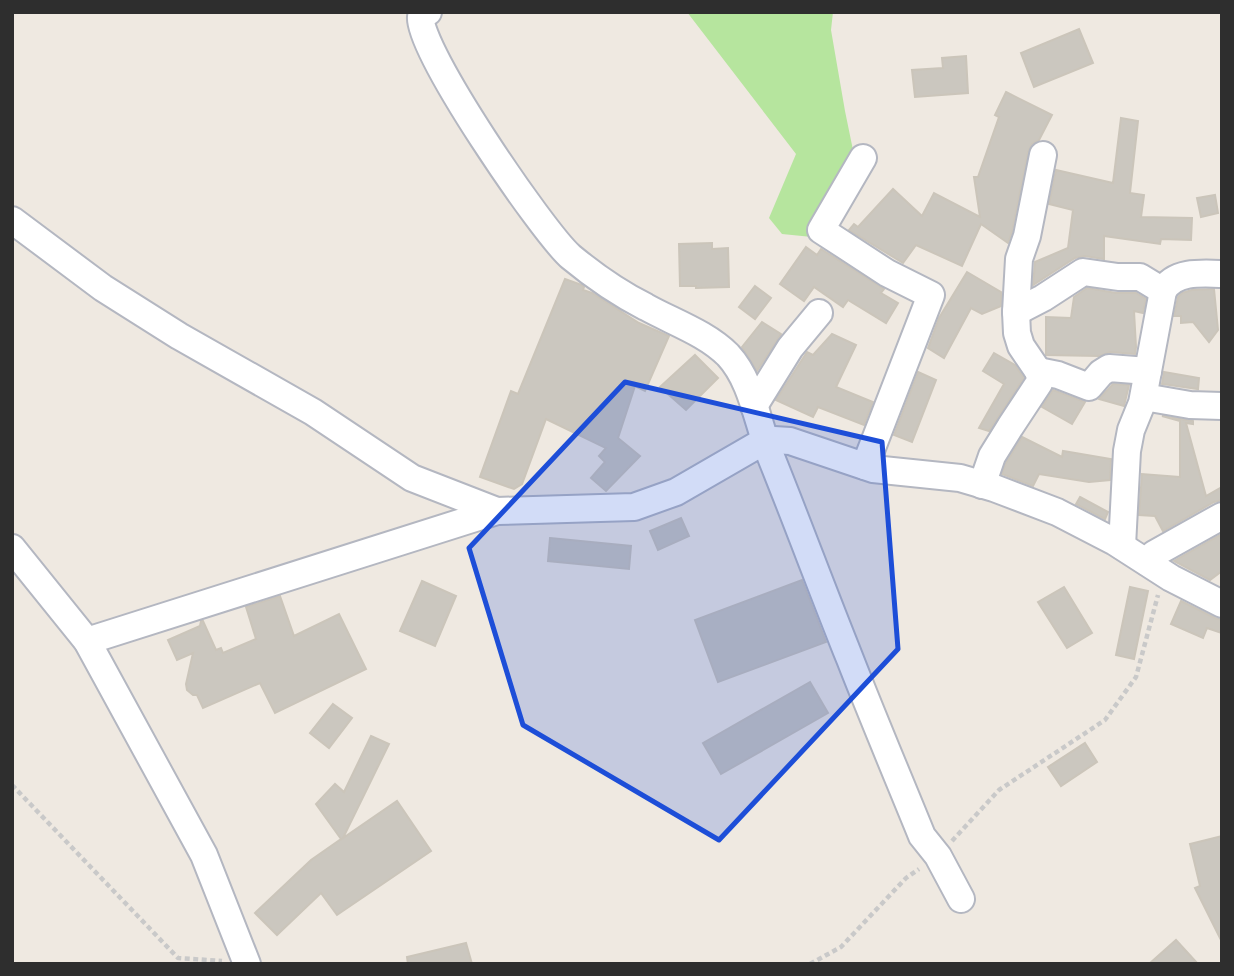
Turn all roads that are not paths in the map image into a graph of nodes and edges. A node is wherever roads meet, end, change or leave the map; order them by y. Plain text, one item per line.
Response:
1 (428, 12) edge
2 (1043, 155) dead end
3 (863, 158) dead end
4 (12, 220) edge
5 (1222, 274) edge
6 (1163, 291) junction
7 (1016, 312) junction
8 (819, 313) dead end
9 (1038, 371) junction
10 (1146, 384) junction
11 (754, 406) junction
12 (1222, 406) edge
13 (765, 443) junction
14 (864, 466) junction
15 (982, 485) junction
16 (497, 511) junction
17 (1222, 516) edge
18 (1122, 546) junction
19 (12, 548) edge
20 (1147, 562) junction
21 (1222, 604) edge
22 (87, 641) junction
23 (961, 899) dead end
24 (247, 963) edge

1 - 11 street
2 - 7 street
3 - 14 street
4 - 16 street
5 - 6 street
6 - 7 street
6 - 10 street
7 - 9 street
8 - 11 street
9 - 10 street
9 - 15 street
10 - 12 street
10 - 18 street
11 - 13 street
13 - 14 street
13 - 16 street
13 - 23 street
14 - 15 street
15 - 18 street
16 - 22 street
17 - 20 street
18 - 20 street
19 - 22 street
20 - 21 street
22 - 24 street

